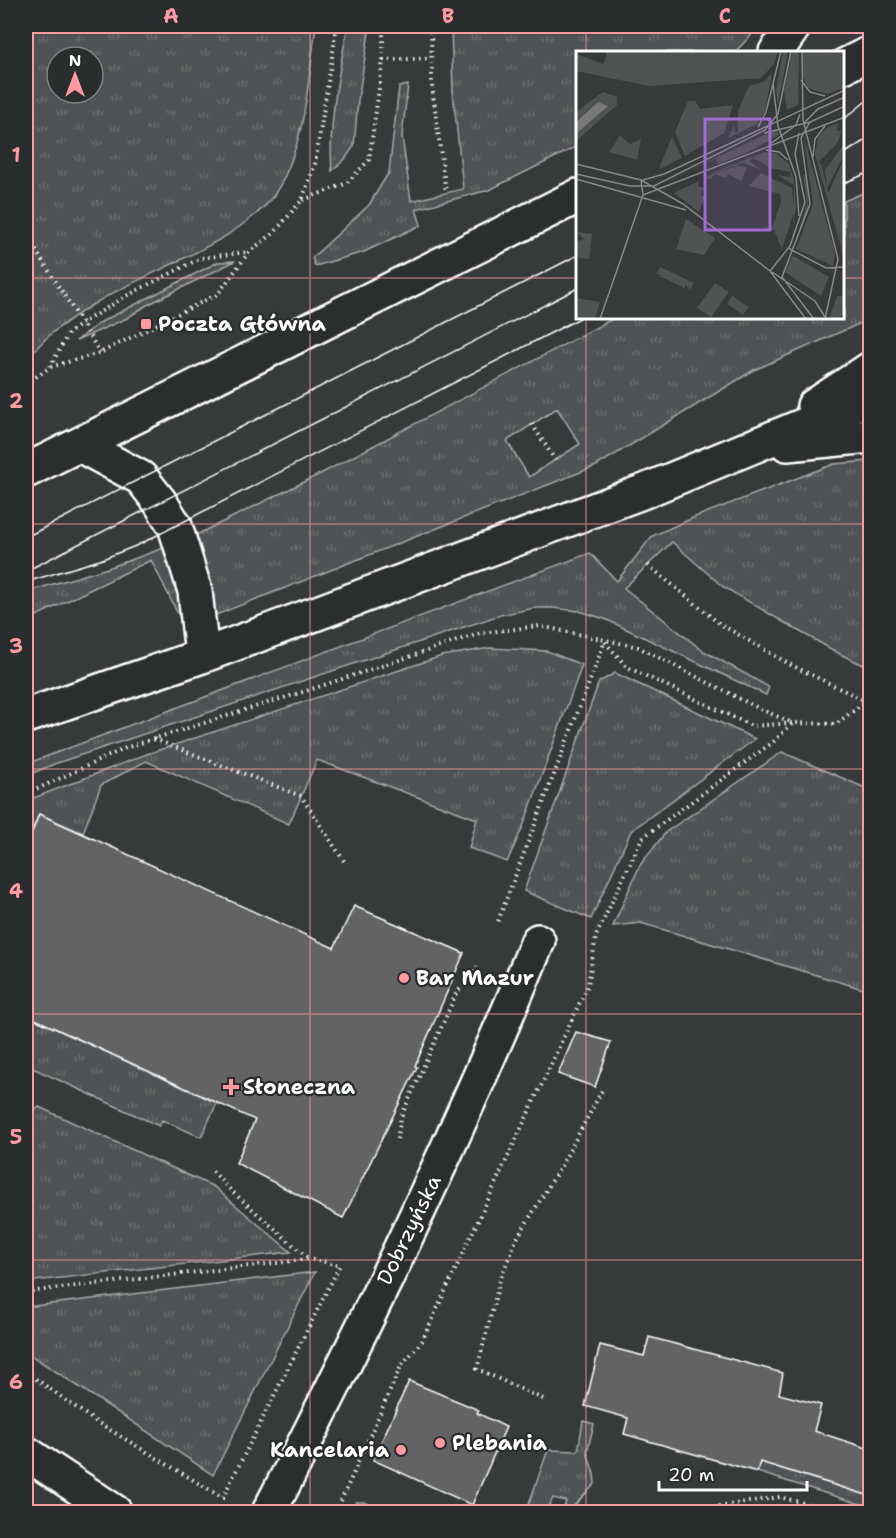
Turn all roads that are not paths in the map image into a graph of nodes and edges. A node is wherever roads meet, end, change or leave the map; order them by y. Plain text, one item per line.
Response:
1 (794, 26) edge
2 (777, 51) edge
3 (870, 53) edge
4 (845, 65) edge
5 (576, 197) edge
6 (870, 369) edge
7 (870, 398) edge
8 (870, 436) edge
9 (80, 445) junction
10 (753, 447) junction
11 (26, 471) edge
12 (202, 656) junction
13 (26, 716) edge
14 (538, 941) dead end
15 (26, 1453) edge
16 (115, 1512) edge
17 (269, 1512) edge

1 - 2 main road
3 - 4 main road
5 - 9 main road
6 - 10 main road
7 - 10 main road
8 - 10 main road
9 - 11 main road
9 - 12 main road
10 - 12 main road
12 - 13 main road
14 - 17 main road, Dobrzyńska
15 - 16 main road

